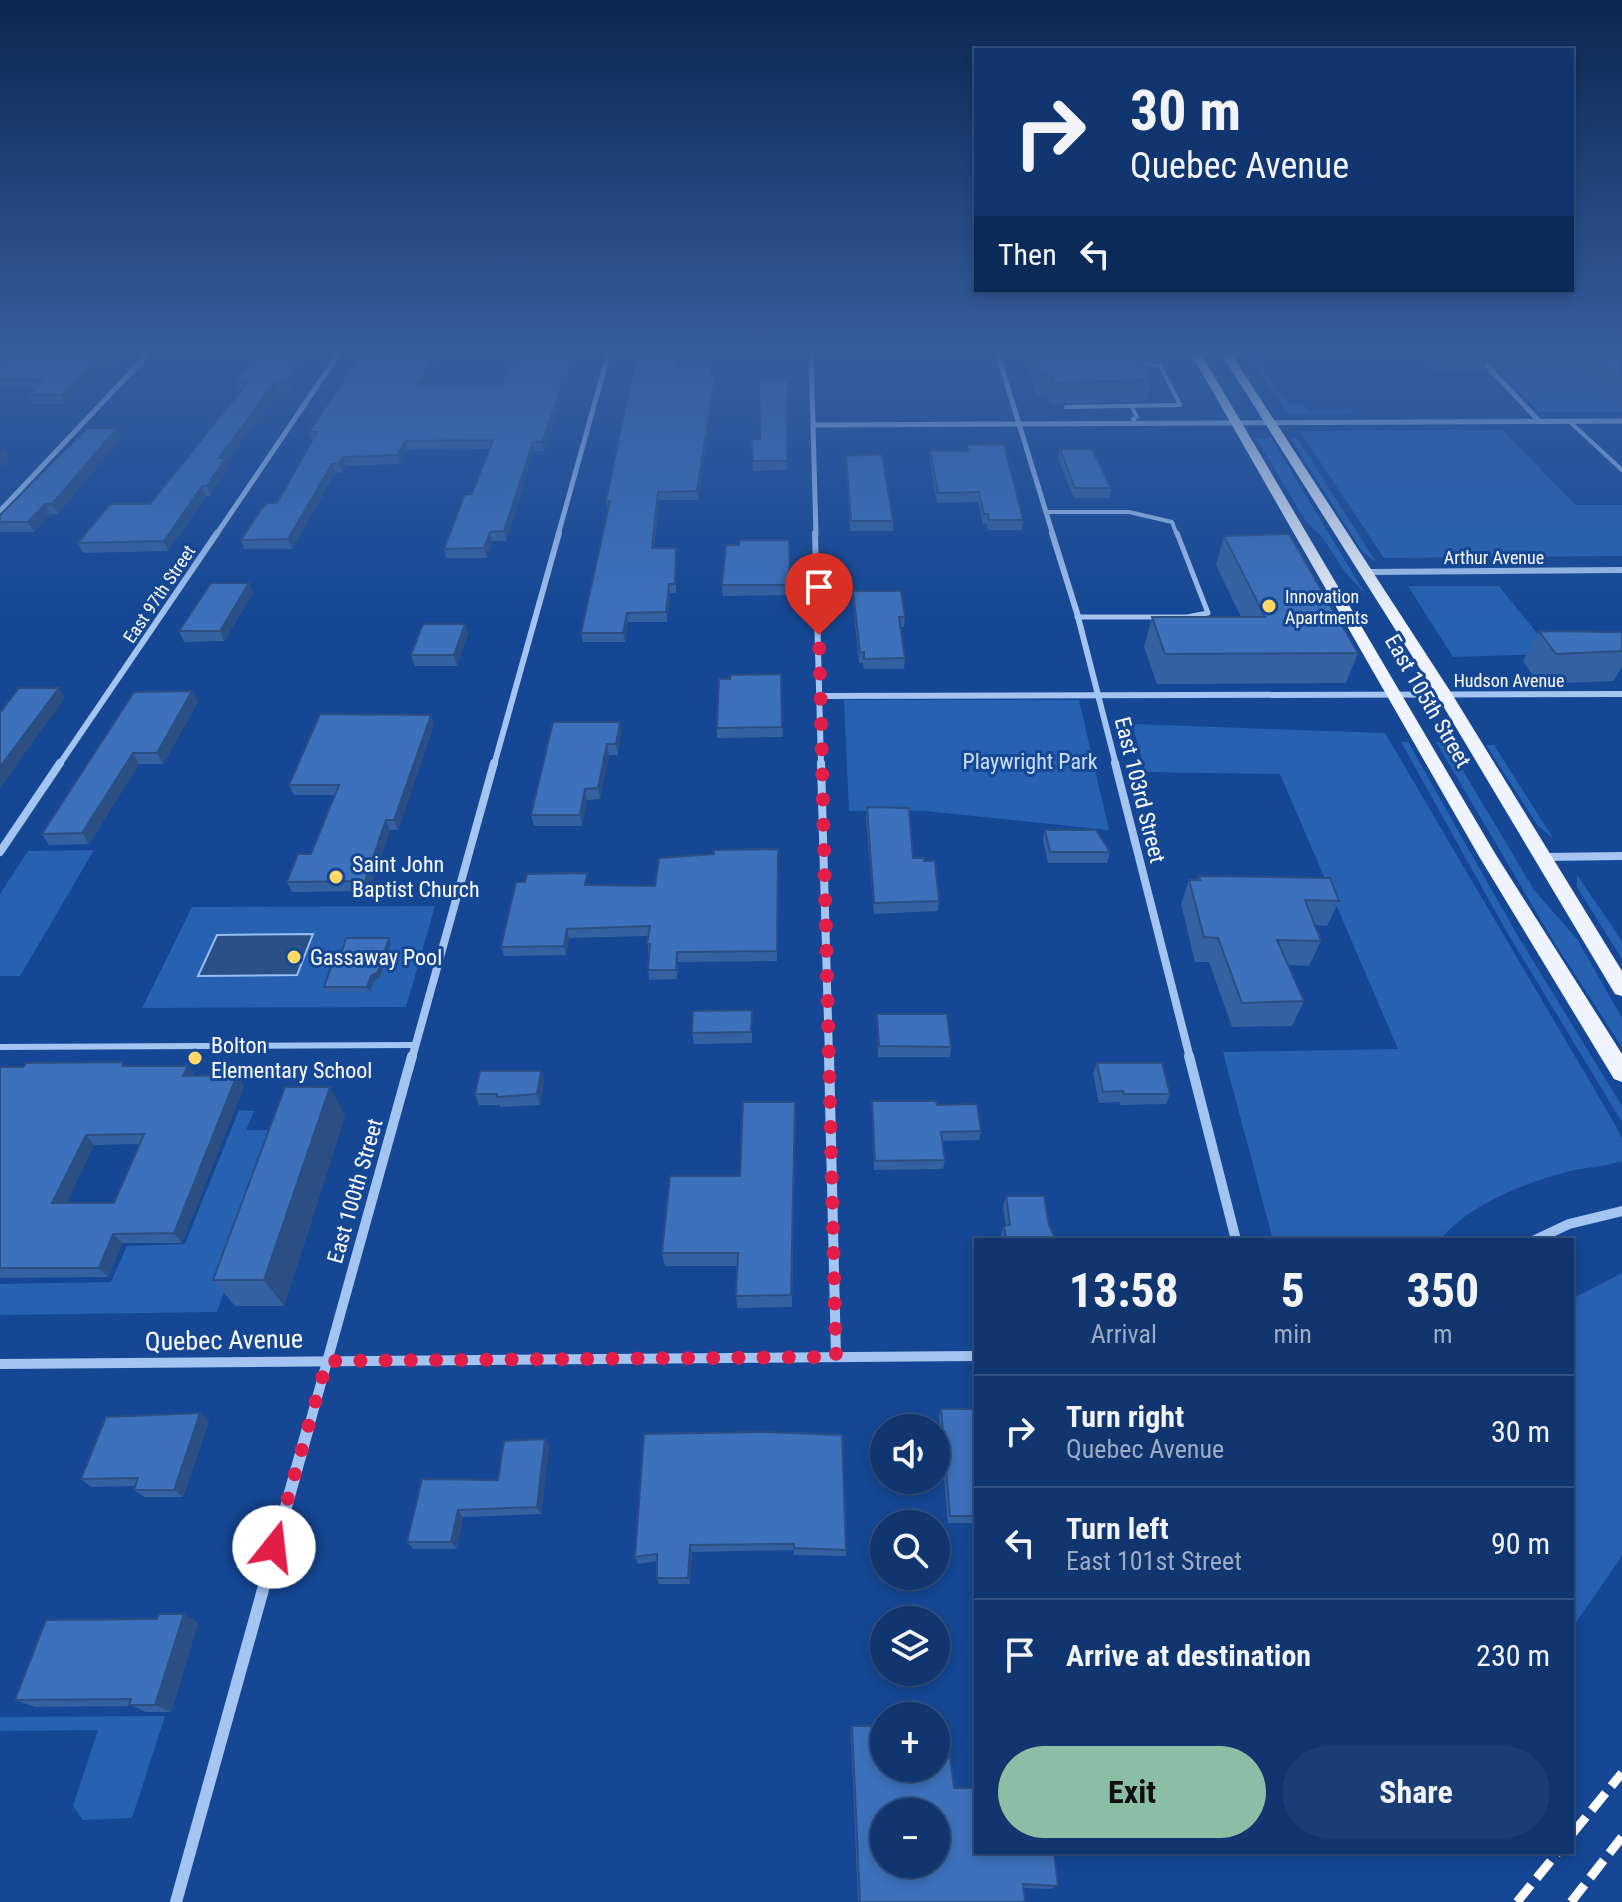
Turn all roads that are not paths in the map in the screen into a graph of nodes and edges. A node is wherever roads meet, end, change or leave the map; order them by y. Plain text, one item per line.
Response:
1 (66, 441) edge
2 (280, 441) edge
3 (584, 441) edge
4 (814, 441) edge
5 (1024, 441) edge
6 (1248, 441) edge
7 (1284, 441) edge
8 (1590, 441) edge
9 (1622, 470) edge
10 (0, 511) edge
11 (1046, 512) junction
12 (1622, 570) edge
13 (1367, 572) junction
14 (1077, 617) junction
15 (1396, 694) junction
16 (1444, 694) junction
17 (1622, 694) edge
18 (1097, 695) junction
19 (820, 696) junction
20 (0, 852) edge
21 (1622, 856) edge
22 (1545, 857) junction
23 (1622, 988) edge
24 (415, 1045) junction
25 (0, 1047) edge
26 (1622, 1073) edge
27 (1622, 1211) edge
28 (1235, 1238) edge
29 (1539, 1238) edge
30 (974, 1356) edge
31 (836, 1357) junction
32 (327, 1361) junction
33 (0, 1364) edge
34 (176, 1902) edge

1 - 10 street
2 - 20 street, East 97th Street
3 - 24 street, East 100th Street
4 - 19 street
5 - 11 street, East 103rd Street
6 - 15 main road, East 105th Street
7 - 13 main road, East 105th Street
8 - 9 lane
11 - 14 street, East 103rd Street
11 - 14 lane
12 - 13 street, Arthur Avenue
13 - 16 main road, East 105th Street
14 - 18 street, East 103rd Street
15 - 16 street, Hudson Avenue
15 - 18 street, Hudson Avenue
15 - 26 main road, East 105th Street
16 - 17 street, Hudson Avenue
16 - 22 main road, East 105th Street
18 - 19 street, Hudson Avenue
18 - 28 street, East 103rd Street
19 - 31 street
21 - 22 street
22 - 23 main road, East 105th Street
24 - 25 lane
24 - 32 street, East 100th Street
27 - 29 street
30 - 31 street, Quebec Avenue
31 - 32 street, Quebec Avenue
32 - 33 street, Quebec Avenue
32 - 34 street, East 100th Street

